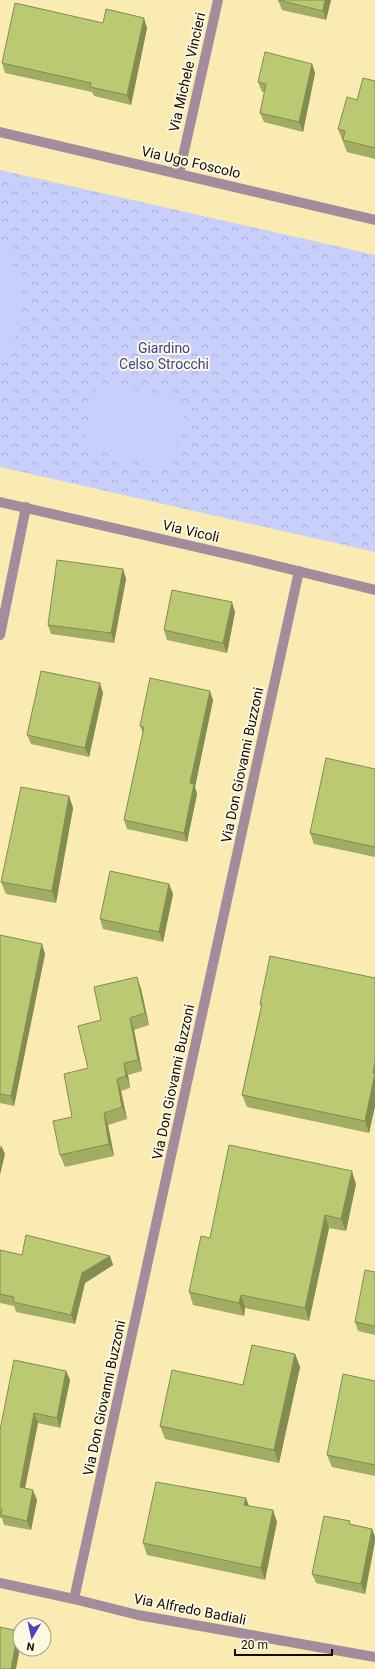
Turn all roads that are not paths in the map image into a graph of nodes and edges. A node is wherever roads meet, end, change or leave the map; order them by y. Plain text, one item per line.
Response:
1 (218, 0) edge
2 (0, 132) edge
3 (179, 174) junction
4 (375, 220) edge
5 (0, 502) edge
6 (26, 508) junction
7 (299, 571) junction
8 (375, 590) edge
9 (0, 635) edge
10 (0, 1583) edge
11 (74, 1598) junction
12 (375, 1657) edge

1 - 3 street, Via Michele Vincieri
2 - 3 street, Via Ugo Foscolo
3 - 4 street, Via Ugo Foscolo
5 - 6 street, Via Vicoli
6 - 7 street, Via Vicoli
6 - 9 street
7 - 8 street, Via Vicoli
7 - 11 street, Via Don Giovanni Buzzoni
10 - 11 street, Via Alfredo Badiali
11 - 12 street, Via Alfredo Badiali

